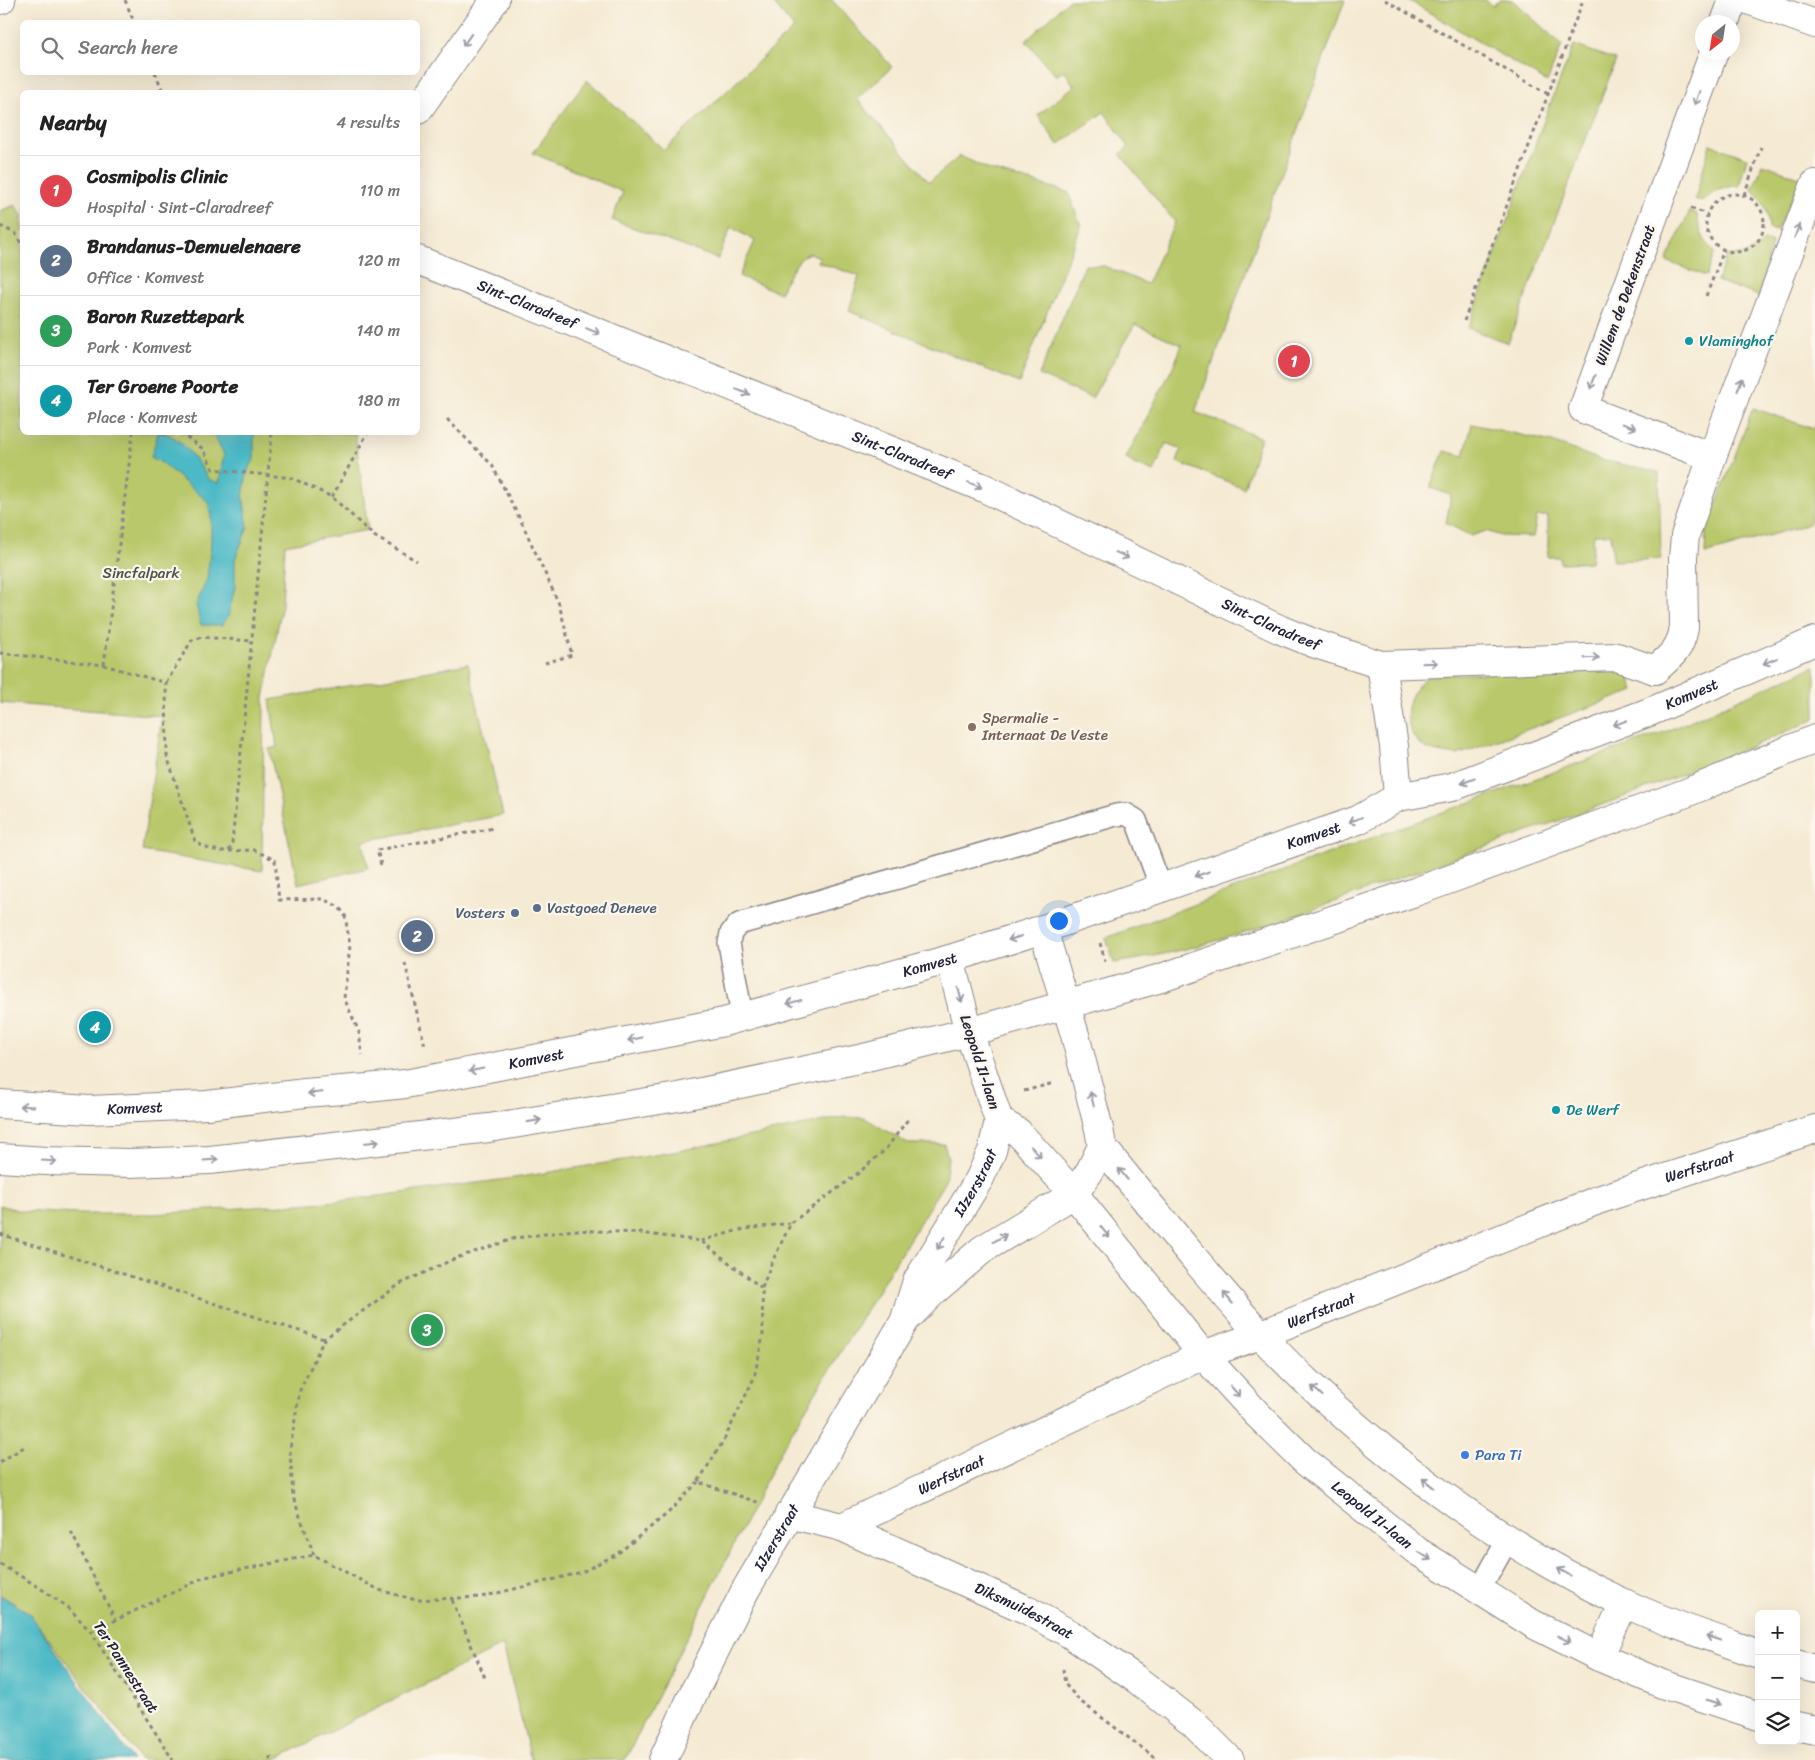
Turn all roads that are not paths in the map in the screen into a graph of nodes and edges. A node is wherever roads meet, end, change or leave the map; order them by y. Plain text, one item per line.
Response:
1 (495, 0) edge
2 (1733, 0) edge
3 (1748, 0) edge
4 (1728, 15) edge
5 (1815, 24) edge
6 (1711, 60) edge
7 (420, 107) edge
8 (1815, 184) edge
9 (420, 261) edge
10 (1712, 457) junction
11 (1815, 642) edge
12 (1381, 665) junction
13 (1655, 670) junction
14 (1652, 711) junction
15 (1815, 739) edge
16 (1398, 797) junction
17 (1161, 888) junction
18 (1043, 929) junction
19 (950, 959) junction
20 (1067, 1005) junction
21 (742, 1016) junction
22 (969, 1032) junction
23 (0, 1104) edge
24 (999, 1121) junction
25 (1815, 1129) edge
26 (1102, 1146) junction
27 (0, 1158) edge
28 (1074, 1194) junction
29 (904, 1322) junction
30 (1260, 1335) junction
31 (1203, 1354) junction
32 (789, 1514) junction
33 (842, 1527) junction
34 (1508, 1539) junction
35 (1478, 1591) junction
36 (1624, 1603) junction
37 (1755, 1653) edge
38 (1598, 1657) junction
39 (1800, 1665) edge
40 (1815, 1669) edge
41 (1755, 1715) edge
42 (1800, 1727) edge
43 (1815, 1730) edge
44 (663, 1760) edge
45 (1230, 1760) edge

1 -> 7 street
2 - 4 street
3 - 5 street
6 -> 10 street, Willem de Dekenstraat
10 -> 8 street
9 -> 12 street, Sint-Claradreef
10 - 13 street
11 -> 14 street, Komvest
12 -> 13 street, Sint-Claradreef
12 - 16 street
13 - 14 street
14 -> 16 street, Komvest
15 - 20 street
16 -> 17 street, Komvest
17 - 18 street, Komvest
17 - 21 lane
18 -> 19 street, Komvest
18 - 20 street
19 -> 21 street, Komvest
19 -> 22 street, Leopold II-laan
20 - 22 street
26 -> 20 street
21 -> 23 street, Komvest
22 - 24 street, Leopold II-laan
27 -> 22 street
24 -> 28 street, Leopold II-laan
24 -> 29 street, IJzerstraat
25 - 30 street, Werfstraat
26 - 28 street
30 -> 26 street
29 -> 28 street, IJzerstraat
28 -> 31 street, Leopold II-laan
29 - 32 street, IJzerstraat
30 - 31 street, Werfstraat
34 -> 30 street
31 - 33 street, Werfstraat
31 -> 35 street, Leopold II-laan
32 - 33 street, Diksmuidestraat
32 - 44 street, IJzerstraat
33 - 45 street, Diksmuidestraat
34 - 35 lane
36 -> 34 street
35 -> 38 street, Leopold II-laan
37 -> 36 street
36 - 38 street
38 -> 41 street, Leopold II-laan
39 - 40 street
42 - 43 street

